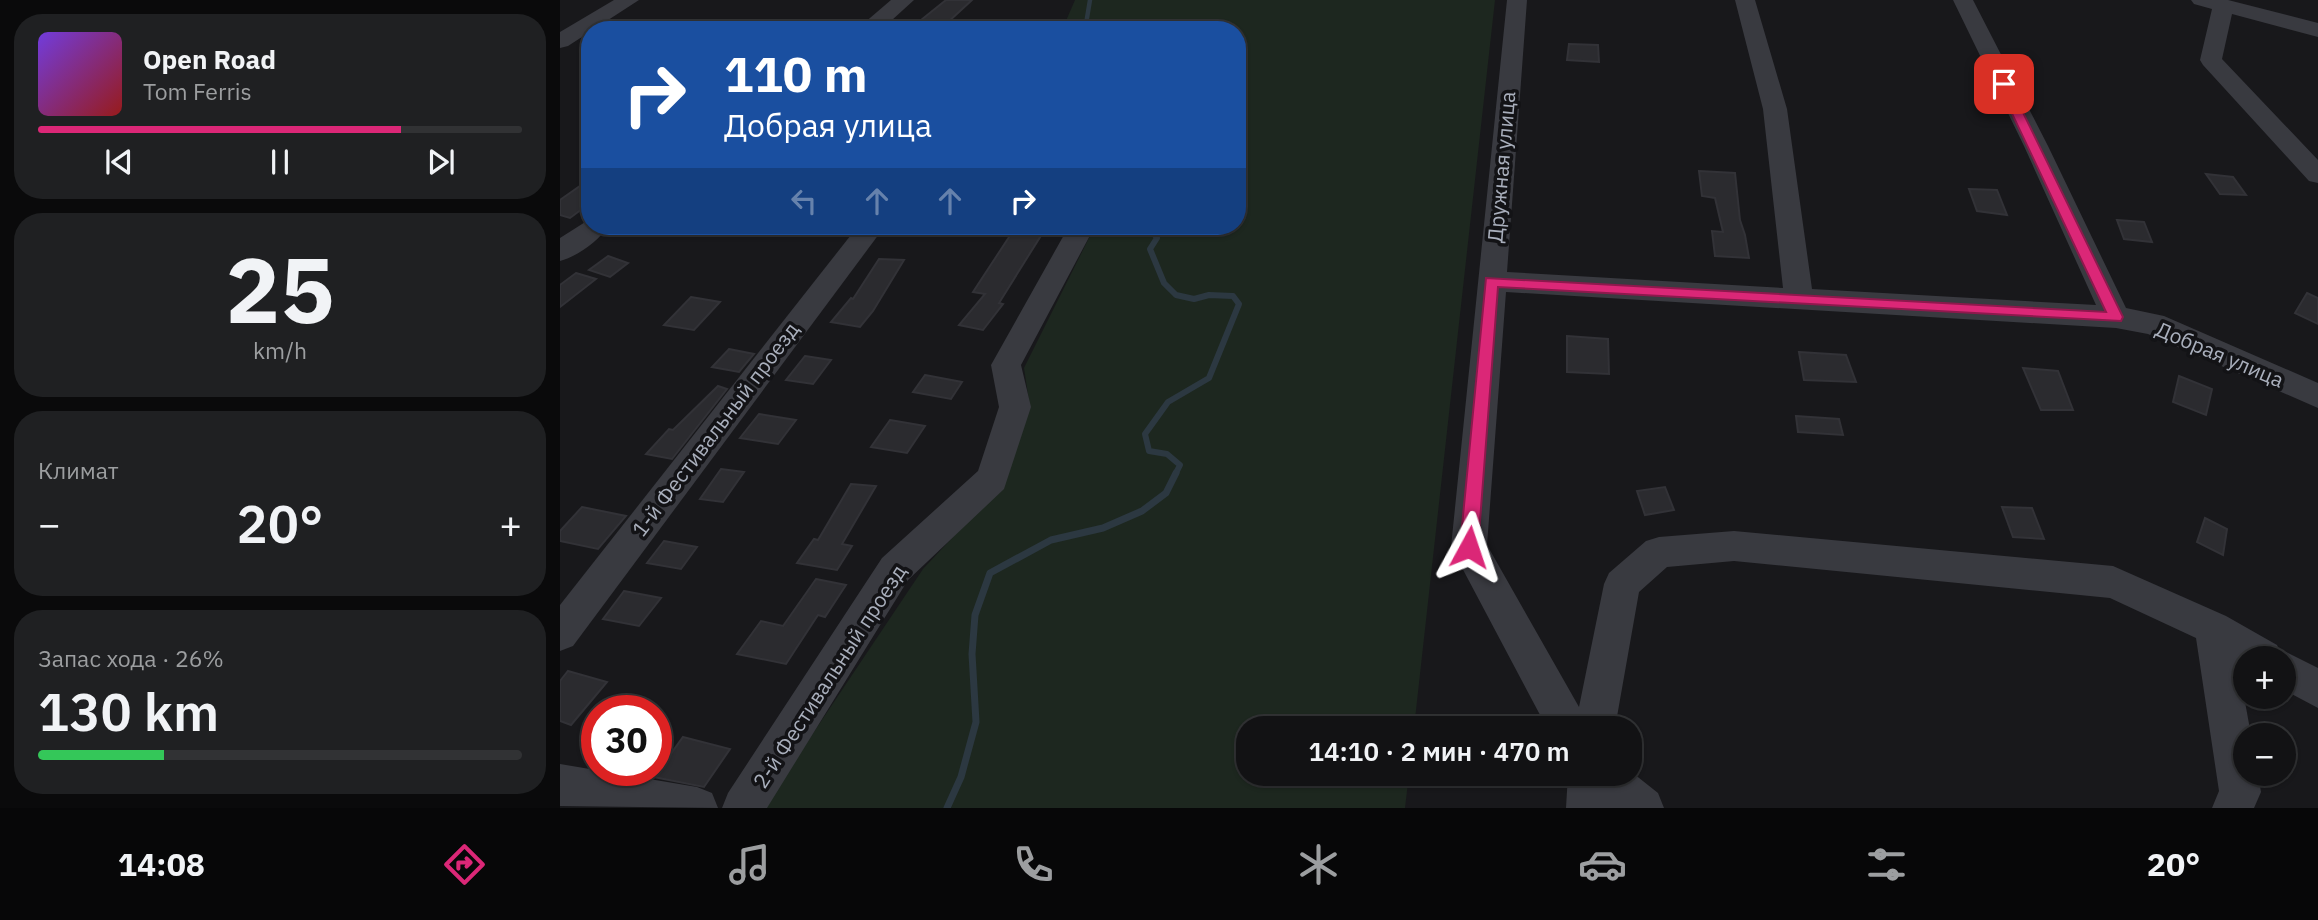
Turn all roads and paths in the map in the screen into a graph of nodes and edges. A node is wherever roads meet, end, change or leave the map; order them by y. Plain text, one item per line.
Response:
1 (629, 0) edge
2 (904, 0) edge
3 (1517, 0) edge
4 (1745, 0) edge
5 (1963, 0) edge
6 (2212, 3) edge
7 (2275, 9) edge
8 (594, 21) edge
9 (878, 21) edge
10 (581, 29) edge
11 (2318, 30) edge
12 (560, 41) edge
13 (2318, 176) edge
14 (583, 235) edge
15 (865, 235) edge
16 (1077, 235) edge
17 (560, 252) edge
18 (1491, 281) junction
19 (1799, 299) junction
20 (2116, 317) junction
21 (2318, 396) edge
22 (2213, 628) junction
23 (560, 634) edge
24 (2244, 646) edge
25 (2296, 676) edge
26 (2318, 689) edge
27 (1562, 716) edge
28 (1597, 716) edge
29 (560, 785) edge
30 (1588, 786) edge
31 (1616, 786) edge
32 (697, 808) edge
33 (743, 808) edge
34 (1587, 808) edge
35 (1643, 808) edge
36 (2233, 808) edge

1 - 8 street
2 - 9 street
3 - 18 street, Дружная улица
4 - 19 street
5 - 20 street
6 - 7 street
6 - 13 street
7 - 11 street
10 - 12 street
14 - 17 street
15 - 23 street, 1-й Фестивальный проезд
16 - 33 street, 2-й Фестивальный проезд
18 - 19 street, Добрая улица
18 - 27 street, Дружная улица
19 - 20 street, Добрая улица
20 - 21 street, Добрая улица
22 - 24 street
22 - 28 street
22 - 36 street
25 - 26 street
29 - 32 street
30 - 34 street
31 - 35 street

